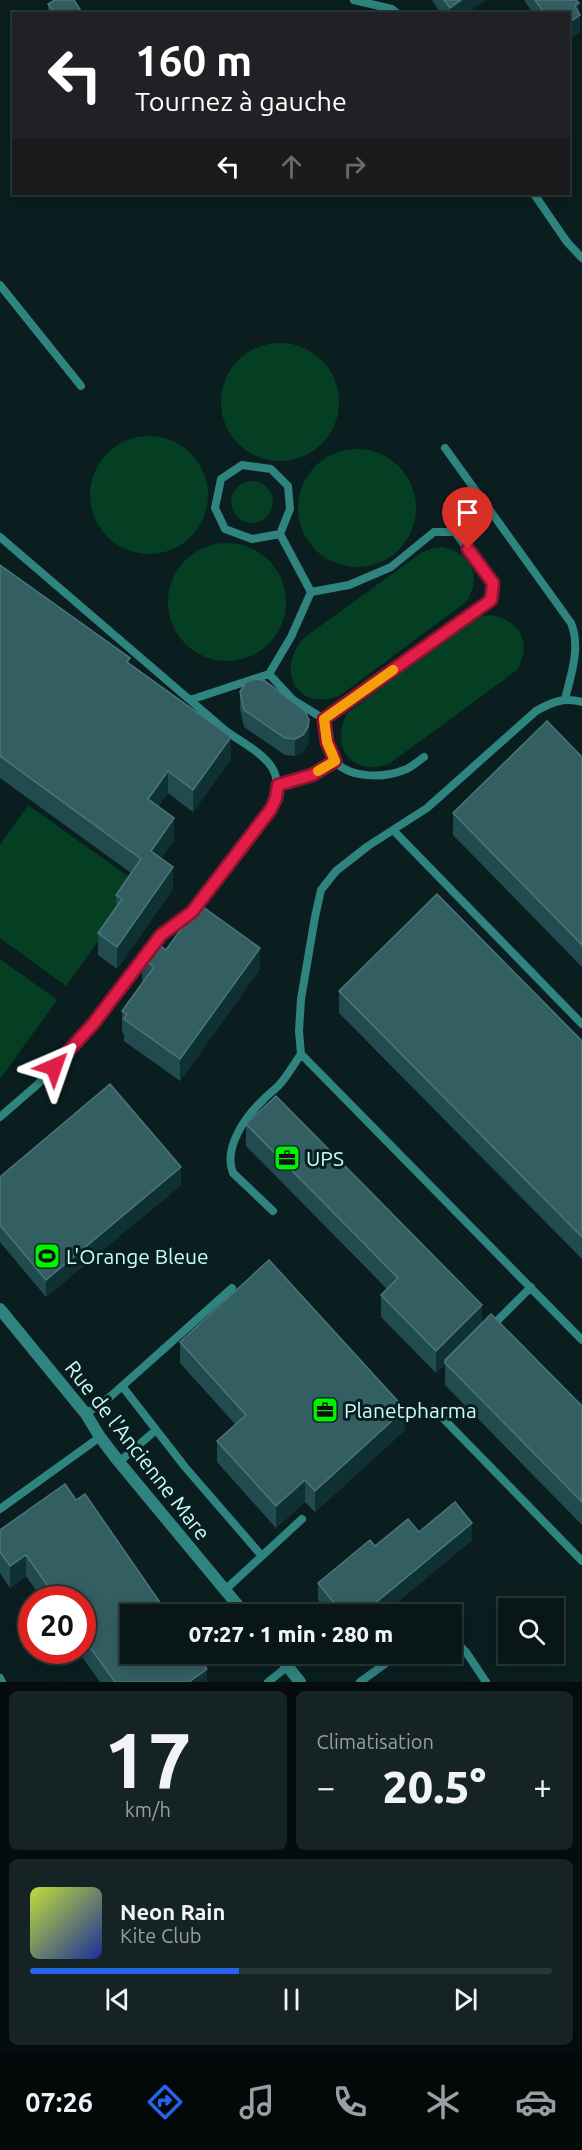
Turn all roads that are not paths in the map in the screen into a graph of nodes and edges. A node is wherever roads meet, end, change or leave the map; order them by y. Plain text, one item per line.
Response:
1 (354, 0) edge
2 (393, 9) edge
3 (535, 195) edge
4 (582, 258) edge
5 (0, 285) edge
6 (81, 386) dead end
7 (445, 448) dead end
8 (280, 534) junction
9 (0, 537) edge
10 (311, 592) junction
11 (269, 674) junction
12 (565, 699) junction
13 (190, 700) junction
14 (582, 702) edge
15 (324, 719) junction
16 (424, 757) dead end
17 (335, 761) junction
18 (278, 785) junction
19 (393, 830) junction
20 (582, 1024) edge
21 (301, 1054) junction
22 (0, 1117) edge
23 (273, 1211) dead end
24 (531, 1287) junction
25 (232, 1288) dead end
26 (0, 1310) edge
27 (482, 1335) edge
28 (582, 1340) edge
29 (122, 1386) junction
30 (432, 1408) dead end
31 (86, 1414) junction
32 (156, 1430) junction
33 (100, 1437) junction
34 (119, 1462) junction
35 (0, 1509) edge
36 (302, 1519) dead end
37 (262, 1556) junction
38 (582, 1561) edge
39 (225, 1590) junction
40 (237, 1604) edge
41 (462, 1648) edge
42 (385, 1664) edge
43 (288, 1666) joint
44 (268, 1682) edge
45 (300, 1682) edge
46 (360, 1682) edge
47 (486, 1682) edge

1 - 2 lane
3 - 4 lane
5 - 6 lane
7 - 12 lane
8 - 8 lane
8 - 10 lane
9 - 13 lane
10 - 11 lane
10 - 15 lane
11 - 13 lane
11 - 15 lane
12 - 14 lane
12 - 19 lane
13 - 18 lane
15 - 17 lane
16 - 17 lane
17 - 18 lane
18 - 22 lane
19 - 20 lane
19 - 21 lane
21 - 23 lane
21 - 24 lane
24 - 27 lane
24 - 28 lane
25 - 29 lane
26 - 31 street, Rue de l'Ancienne Mare
29 - 31 lane
29 - 32 lane
30 - 38 lane
31 - 33 street, Rue de l'Ancienne Mare
32 - 34 lane
32 - 37 lane
33 - 34 street, Rue de l'Ancienne Mare
33 - 35 lane
34 - 39 street, Rue de l'Ancienne Mare
36 - 37 lane
37 - 39 lane
39 - 40 street, Rue de l'Ancienne Mare
41 - 47 lane
42 - 46 lane
43 - 44 lane
43 - 45 street

